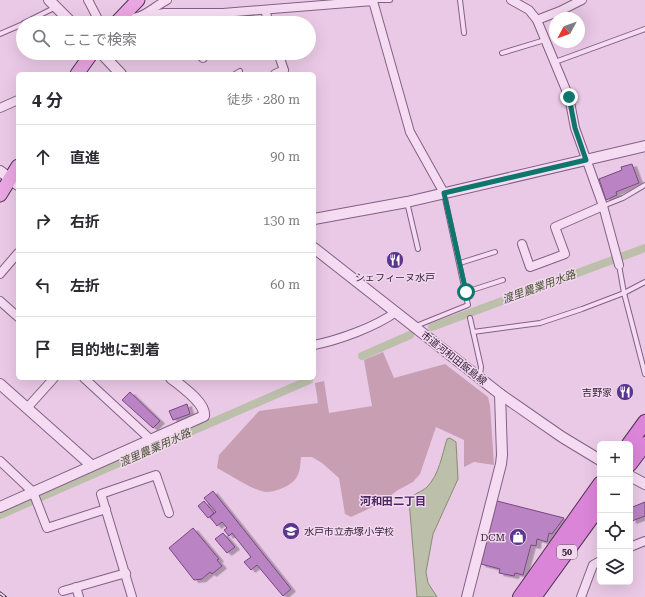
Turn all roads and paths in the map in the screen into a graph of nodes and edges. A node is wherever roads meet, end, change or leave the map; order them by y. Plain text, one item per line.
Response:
1 (88, 0) edge
2 (138, 0) edge
3 (167, 0) edge
4 (390, 0) edge
5 (460, 0) edge
6 (512, 0) edge
7 (582, 0) edge
8 (373, 1) edge
9 (351, 2) edge
10 (52, 4) edge
11 (265, 10) junction
12 (166, 13) junction
13 (34, 16) edge
14 (65, 16) edge
15 (96, 16) edge
16 (122, 16) edge
17 (142, 16) edge
18 (146, 16) edge
19 (168, 16) edge
20 (267, 16) edge
21 (537, 20) junction
22 (16, 27) edge
23 (645, 29) edge
24 (464, 32) dead end
25 (0, 34) edge
26 (545, 40) junction
27 (502, 53) dead end
28 (87, 60) edge
29 (108, 60) edge
30 (280, 60) edge
31 (554, 62) junction
32 (79, 72) edge
33 (119, 72) edge
34 (280, 72) edge
35 (16, 101) edge
36 (0, 108) edge
37 (645, 146) edge
38 (586, 160) junction
39 (16, 169) edge
40 (9, 178) edge
41 (645, 185) edge
42 (444, 193) junction
43 (0, 195) edge
44 (407, 202) junction
45 (603, 206) junction
46 (316, 219) edge
47 (522, 244) dead end
48 (418, 249) dead end
49 (316, 250) edge
50 (495, 252) dead end
51 (16, 255) edge
52 (460, 264) junction
53 (619, 265) joint
54 (0, 274) edge
55 (503, 280) dead end
56 (645, 282) edge
57 (466, 292) junction
58 (624, 293) junction
59 (0, 300) edge
60 (396, 312) junction
61 (16, 315) edge
62 (470, 318) dead end
63 (415, 327) junction
64 (473, 332) junction
65 (316, 345) edge
66 (645, 374) edge
67 (480, 378) junction
68 (52, 380) edge
69 (86, 380) edge
70 (173, 380) edge
71 (0, 384) edge
72 (500, 394) junction
73 (27, 408) junction
74 (645, 422) edge
75 (150, 440) junction
76 (631, 441) edge
77 (645, 444) edge
78 (597, 458) edge
79 (633, 460) edge
80 (0, 461) edge
81 (91, 465) junction
82 (632, 477) edge
83 (645, 484) edge
84 (597, 488) edge
85 (33, 492) junction
86 (0, 507) edge
87 (106, 509) junction
88 (597, 510) edge
89 (169, 513) dead end
90 (645, 541) edge
91 (633, 546) edge
92 (597, 563) edge
93 (126, 573) junction
94 (76, 587) junction
95 (63, 591) dead end
96 (79, 597) edge
97 (132, 597) edge
98 (467, 597) edge
99 (520, 597) edge
100 (534, 597) edge
101 (581, 597) edge

1 - 15 street
2 - 16 main road
3 - 17 street
4 - 8 lane
5 - 24 lane
6 - 21 street
7 - 21 street
8 - 9 street
8 - 42 street
9 - 11 street
10 - 13 lane
10 - 14 street
11 - 12 street
11 - 20 street
12 - 18 street
12 - 19 street
21 - 26 street
22 - 25 lane
23 - 31 lane
26 - 27 lane
26 - 31 street
28 - 32 main road
29 - 33 street
30 - 34 street
31 - 38 street
35 - 36 street
37 - 38 street
38 - 42 street
38 - 45 street
39 - 40 main road
40 - 43 main road
41 - 45 lane
42 - 44 street
42 - 52 lane
44 - 46 street
44 - 48 lane
45 - 47 street
45 - 53 street
49 - 60 street, 市道河和田飯島線
50 - 52 lane
51 - 54 street
52 - 57 lane
53 - 58 lane
55 - 57 lane
56 - 58 lane
57 - 63 lane
58 - 64 lane
58 - 66 lane
59 - 61 street
60 - 63 street, 市道河和田飯島線
60 - 65 street
62 - 64 lane
63 - 67 street, 市道河和田飯島線
64 - 67 lane
67 - 72 street, 市道河和田飯島線
68 - 73 street
69 - 75 street
70 - 75 street
71 - 73 street
72 - 78 street, 市道河和田飯島線
72 - 98 street
73 - 81 street
74 - 76 highway
75 - 81 street
77 - 79 highway
80 - 85 street
81 - 85 street
82 - 83 street
84 - 99 highway, 50
85 - 86 street
85 - 87 street
87 - 89 street
87 - 93 street
88 - 100 highway, 50
90 - 91 street
92 - 101 street
93 - 94 street
93 - 97 street
94 - 95 street
94 - 96 street

